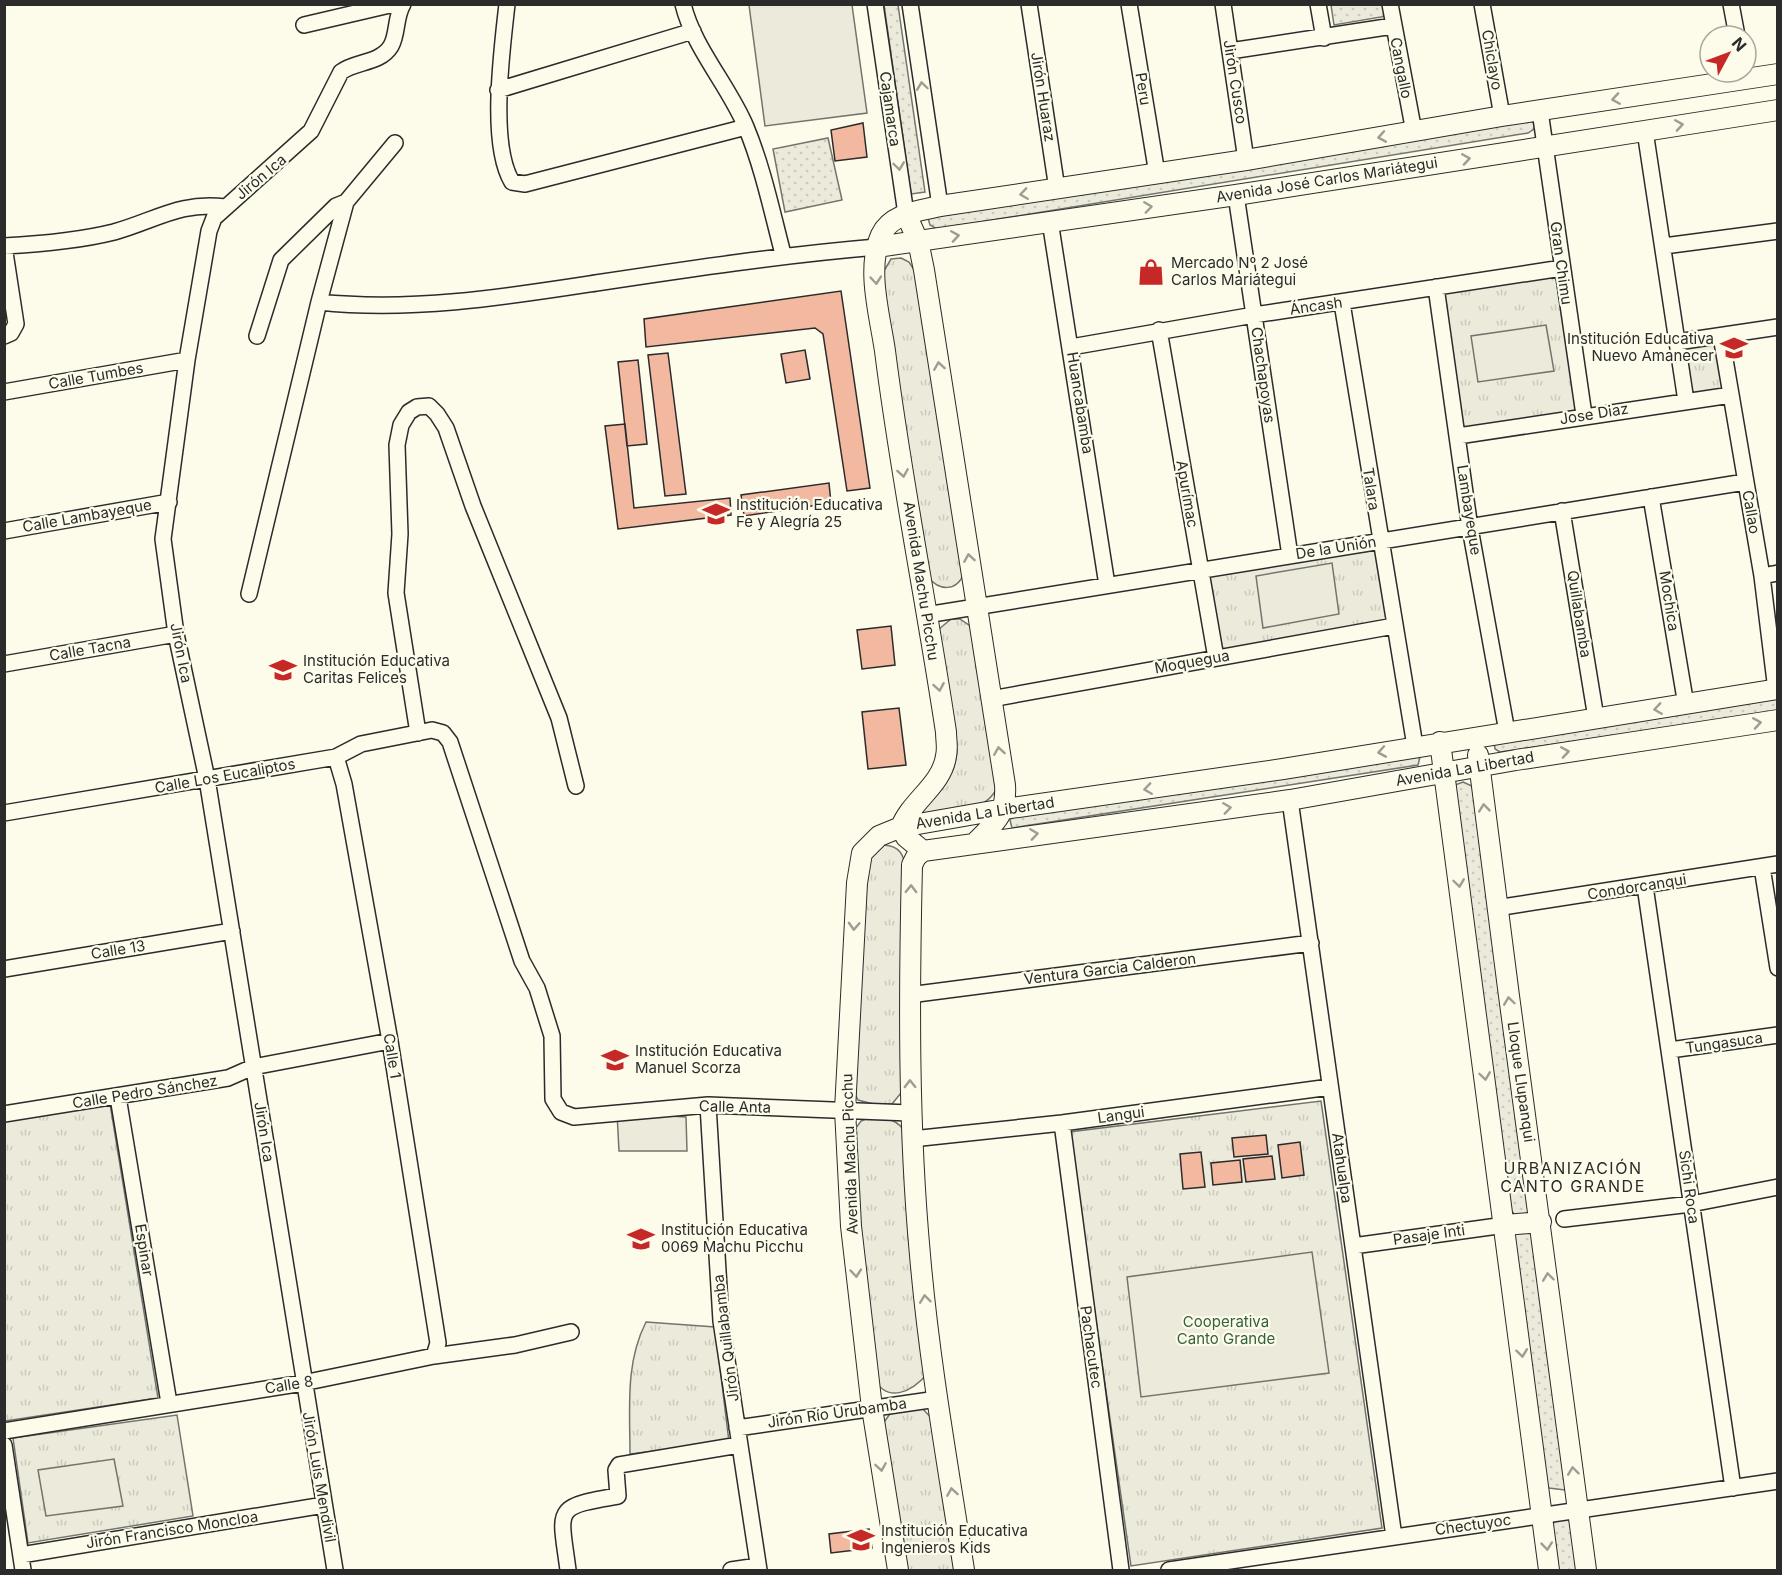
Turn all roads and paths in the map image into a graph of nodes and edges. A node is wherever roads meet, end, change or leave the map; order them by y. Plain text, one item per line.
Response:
1 (394, 4) edge
2 (403, 4) edge
3 (507, 4) edge
4 (683, 4) edge
5 (875, 4) edge
6 (910, 4) edge
7 (1029, 4) edge
8 (1129, 4) edge
9 (1223, 4) edge
10 (1318, 4) edge
11 (1390, 4) edge
12 (1482, 4) edge
13 (1731, 4) edge
14 (1735, 24) edge
15 (304, 25) dead end
16 (1393, 26) junction
17 (693, 31) junction
18 (1324, 38) junction
19 (1230, 51) junction
20 (1778, 74) edge
21 (1758, 75) edge
22 (1698, 83) edge
23 (498, 90) junction
24 (1778, 110) edge
25 (1540, 111) junction
26 (1502, 116) junction
27 (746, 127) junction
28 (1645, 131) junction
29 (1414, 132) junction
30 (395, 143) dead end
31 (1544, 146) junction
32 (1246, 160) junction
33 (1156, 174) junction
34 (1111, 181) junction
35 (1057, 189) junction
36 (1236, 195) junction
37 (346, 202) junction
38 (940, 206) junction
39 (225, 207) junction
40 (1116, 212) junction
41 (906, 214) junction
42 (1050, 221) junction
43 (1778, 231) edge
44 (918, 242) junction
45 (1664, 246) junction
46 (877, 247) junction
47 (783, 254) junction
48 (1562, 268) junction
49 (1436, 287) junction
50 (319, 302) junction
51 (1341, 303) junction
52 (1254, 315) junction
53 (1778, 327) edge
54 (1159, 330) junction
55 (4, 336) edge
56 (257, 336) dead end
57 (1722, 336) junction
58 (1677, 342) junction
59 (1071, 347) junction
60 (187, 360) junction
61 (4, 392) edge
62 (1731, 395) junction
63 (1686, 401) junction
64 (1584, 415) junction
65 (1458, 436) junction
66 (1745, 482) junction
67 (1651, 497) junction
68 (169, 502) junction
69 (1562, 511) junction
70 (1470, 528) junction
71 (4, 531) edge
72 (1380, 541) junction
73 (1290, 556) junction
74 (1201, 572) junction
75 (1778, 573) edge
76 (1762, 576) junction
77 (1107, 585) junction
78 (249, 594) dead end
79 (977, 607) junction
80 (926, 615) junction
81 (1394, 626) junction
82 (176, 634) junction
83 (1216, 658) junction
84 (4, 664) edge
85 (1777, 689) edge
86 (991, 699) junction
87 (1686, 705) junction
88 (1596, 718) junction
89 (1778, 720) edge
90 (1507, 732) junction
91 (418, 733) junction
92 (1476, 737) junction
93 (1440, 742) junction
94 (1415, 746) junction
95 (336, 757) junction
96 (1480, 766) junction
97 (1444, 772) junction
98 (207, 779) junction
99 (576, 786) dead end
100 (1290, 800) junction
101 (1004, 809) junction
102 (4, 813) edge
103 (902, 827) junction
104 (976, 842) junction
105 (924, 851) junction
106 (1778, 864) edge
107 (1762, 867) junction
108 (1646, 886) junction
109 (1496, 908) junction
110 (231, 931) junction
111 (1311, 943) junction
112 (1778, 968) edge
113 (4, 969) edge
114 (909, 995) junction
115 (1778, 1035) edge
116 (390, 1041) junction
117 (1670, 1050) junction
118 (253, 1067) junction
119 (1330, 1087) junction
120 (118, 1096) junction
121 (708, 1105) junction
122 (845, 1110) junction
123 (561, 1112) joint
124 (910, 1113) junction
125 (4, 1114) edge
126 (1062, 1124) junction
127 (912, 1139) junction
128 (1778, 1187) edge
129 (1691, 1204) junction
130 (1564, 1219) dead end
131 (1541, 1222) junction
132 (1505, 1225) junction
133 (1353, 1246) junction
134 (571, 1332) dead end
135 (434, 1356) junction
136 (303, 1383) junction
137 (937, 1399) junction
138 (169, 1403) junction
139 (872, 1408) junction
140 (737, 1428) junction
141 (4, 1431) edge
142 (4, 1445) edge
143 (739, 1445) junction
144 (1778, 1481) edge
145 (1733, 1488) junction
146 (324, 1505) junction
147 (1578, 1510) junction
148 (1544, 1514) junction
149 (1394, 1537) junction
150 (21, 1555) junction
151 (758, 1568) edge
152 (23, 1570) edge
153 (335, 1570) edge
154 (568, 1570) edge
155 (731, 1570) edge
156 (898, 1570) edge
157 (964, 1570) edge
158 (1121, 1570) edge
159 (1169, 1570) edge
160 (1549, 1570) edge
161 (1586, 1570) edge

1 - 15 street
2 - 39 street, Jirón Ica
3 - 23 street
4 - 17 street
5 -> 41 street, Cajamarca
38 -> 6 street
7 - 35 street, Jirón Huaraz
8 - 33 street, Peru
9 - 19 street, Jirón Cusco
10 - 18 street
11 - 16 street, Cangallo
12 - 26 street, Chiclayo
13 - 14 street
16 - 18 street
16 - 29 street, Cangallo
17 - 23 street
17 - 27 street
18 - 19 street
19 - 32 street, Jirón Cusco
20 - 21 street
22 -> 25 street
23 - 27 street
28 -> 24 street, Avenida José Carlos Mariátegui
25 - 26 street
25 - 31 street, Gran Chimu
26 - 29 street
27 - 47 street
28 - 31 street, Avenida José Carlos Mariátegui
28 - 45 street
29 -> 32 street
30 - 37 street
36 -> 31 street, Avenida José Carlos Mariátegui
31 - 48 street, Gran Chimu
32 - 33 street
33 - 34 street
34 - 35 street
34 - 40 street
35 -> 38 street
40 -> 36 street, Avenida José Carlos Mariátegui
36 - 52 street, Chachapoyas
37 - 50 street
37 - 56 street
38 - 41 street
39 - 55 street
39 - 60 street, Jirón Ica
40 - 42 street, Avenida José Carlos Mariátegui
41 - 44 street
41 - 46 street
44 -> 42 street, Avenida José Carlos Mariátegui
42 - 59 street, Huancabamba
43 - 45 street
44 - 46 street, Avenida José Carlos Mariátegui
79 -> 44 street
45 - 58 street
46 - 47 street
46 -> 80 street, Avenida Machu Picchu
47 - 50 street
48 - 49 street, Áncash
48 - 64 street, Gran Chimu
49 - 51 street, Áncash
49 - 65 street, Lambayeque
50 - 78 street
51 - 52 street, Áncash
51 - 72 street, Talara
52 - 54 street, Áncash
52 - 73 street, Chachapoyas
53 - 57 street
54 - 59 street, Áncash
54 - 74 street, Apurímac
57 - 58 street
57 - 62 street, Callao
58 - 63 street
59 - 77 street, Huancabamba
60 - 61 street, Calle Tumbes
60 - 68 street, Jirón Ica
62 - 63 street, Jose Diaz
62 - 66 street, Callao
63 - 64 street, Jose Diaz
64 - 65 street, Jose Diaz
65 - 70 street, Lambayeque
66 - 67 street, De la Unión
66 - 76 street, Callao
67 - 69 street, De la Unión
67 - 87 street, Mochica
68 - 71 street, Calle Lambayeque
68 - 82 street, Jirón Ica
69 - 70 street, De la Unión
69 - 88 street, Quillabamba
70 - 72 street, De la Unión
70 - 90 street, Lambayeque
72 - 73 street, De la Unión
72 - 81 street, Talara
73 - 74 street, De la Unión
74 - 77 street, De la Unión
74 - 83 street, Apurímac
75 - 76 street
76 - 85 street, Callao
77 - 79 street, De la Unión
79 - 80 street, De la Unión
79 - 86 street
80 -> 103 street, Avenida Machu Picchu
81 - 83 street, Moquegua
81 - 94 street, Talara
82 - 84 street, Calle Tacna
82 - 98 street, Jirón Ica
83 - 86 street, Moquegua
85 - 87 street, Avenida La Libertad
101 -> 86 street
87 -> 88 street, Avenida La Libertad
88 - 90 street, Avenida La Libertad
96 -> 89 street, Avenida La Libertad
90 - 92 street, Avenida La Libertad
91 - 95 street, Calle Los Eucaliptos
91 - 99 street
91 - 123 street, Calle Los Eucaliptos
92 - 93 street, Avenida La Libertad
92 - 96 street, Lloque Llupanqui
93 - 94 street, Avenida La Libertad
93 - 97 street
94 -> 101 street, Avenida La Libertad
95 - 98 street, Calle Los Eucaliptos
95 - 116 street, Calle 1
96 - 97 street, Avenida La Libertad
109 -> 96 street, Lloque Llupanqui
97 - 100 street, Avenida La Libertad
97 -> 132 street
98 - 102 street, Calle Los Eucaliptos
98 - 110 street, Jirón Ica
104 -> 100 street, Avenida La Libertad
100 - 111 street, Atahualpa
101 - 103 street, Avenida La Libertad
101 - 104 street
103 - 105 street, Avenida La Libertad
103 -> 122 street, Avenida Machu Picchu
104 - 105 street, Avenida La Libertad
114 -> 105 street
106 - 107 street, Condorcanqui
107 - 108 street, Condorcanqui
107 - 112 street
108 - 109 street, Condorcanqui
108 - 117 street, Sichi Roca
131 -> 109 street, Lloque Llupanqui
110 - 113 street, Calle 13
110 - 118 street, Jirón Ica
111 - 114 street, Ventura Garcia Calderon
111 - 119 street, Atahualpa
124 -> 114 street
115 - 117 street, Tungasuca
116 - 118 street, Calle Pedro Sánchez
116 - 135 street, Calle 1
117 - 129 street, Sichi Roca
118 - 120 street, Calle Pedro Sánchez
118 - 136 street, Jirón Ica
119 - 126 street, Langui
119 - 133 street, Atahualpa
120 - 125 street, Calle Pedro Sánchez
120 - 138 street, Espinar
121 - 122 street, Calle Anta
121 - 123 street, Calle Anta
121 - 140 street, Jirón Quillabamba
122 - 124 street, Calle Anta
122 -> 139 street, Avenida Machu Picchu
124 - 127 street
126 - 127 street, Langui
126 - 158 street, Pachacutec
137 -> 127 street
128 - 129 street
129 - 130 street
129 - 145 street, Sichi Roca
131 - 132 street
147 -> 131 street, Lloque Llupanqui
132 - 133 street, Pasaje Inti
132 -> 148 street
133 - 149 street, Atahualpa
134 - 135 street, Calle 8
135 - 136 street, Calle 8
136 - 138 street, Calle 8
136 - 146 street, Jirón Luis Mendivil
137 - 139 street, Jirón Río Urubamba
157 -> 137 street
138 - 141 street, Calle 8
139 - 140 street, Jirón Río Urubamba
139 -> 156 street, Avenida Machu Picchu
140 - 143 street, Jirón Quillabamba
142 - 150 street
143 - 151 street, Jirón Quillabamba
143 - 154 street
144 - 145 street, Chectuyoc
145 - 147 street, Chectuyoc
146 - 150 street, Jirón Francisco Moncloa
146 - 153 street, Jirón Luis Mendivil
147 - 148 street, Chectuyoc
147 - 161 street, Lloque Llupanqui
148 - 149 street, Chectuyoc
148 -> 160 street
149 - 159 street, Chectuyoc
150 - 152 street
151 - 155 street

